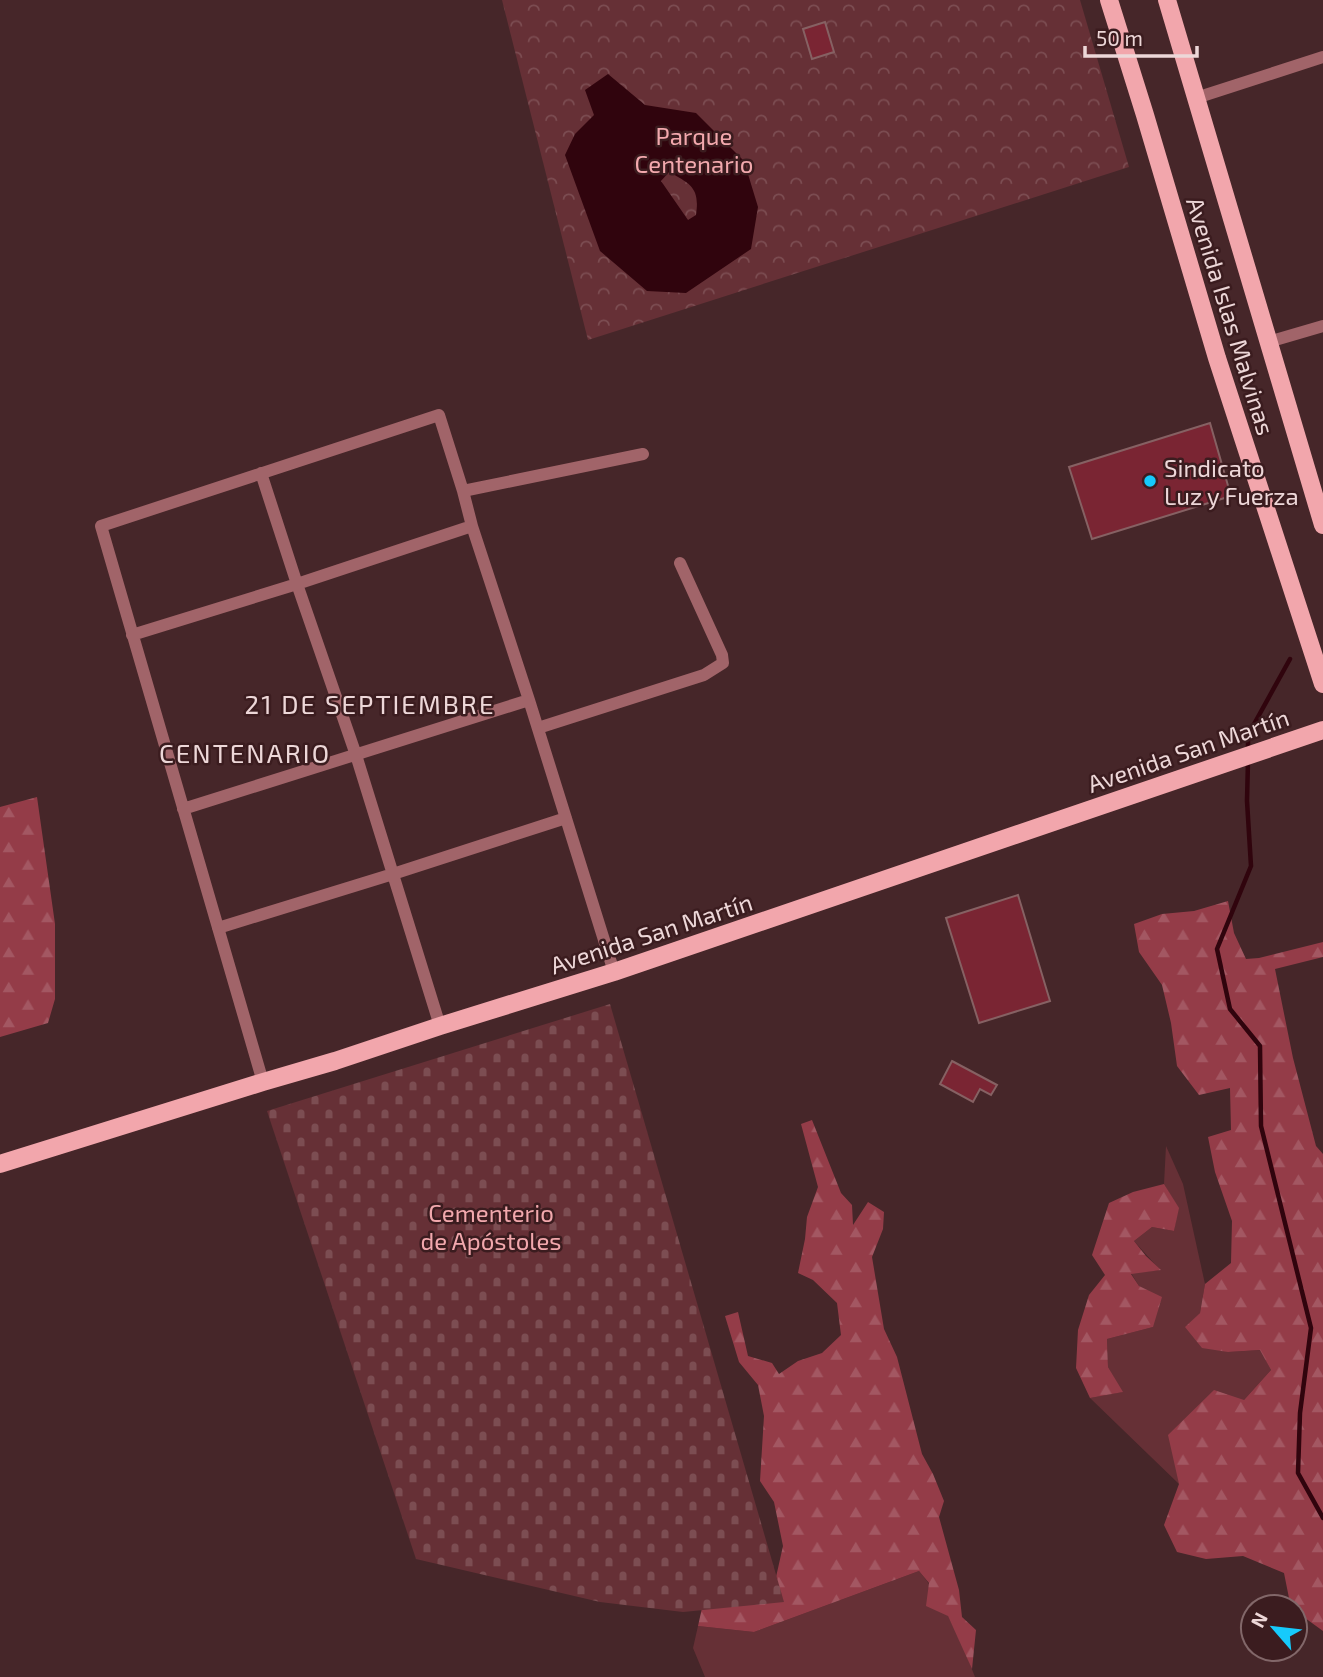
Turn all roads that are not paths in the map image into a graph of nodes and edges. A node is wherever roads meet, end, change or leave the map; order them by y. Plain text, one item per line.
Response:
1 (1109, 0) edge
2 (1167, 0) edge
3 (1323, 57) edge
4 (1196, 98) junction
5 (1323, 326) edge
6 (1268, 342) junction
7 (643, 454) dead end
8 (261, 473) junction
9 (463, 491) junction
10 (1323, 525) edge
11 (472, 526) junction
12 (680, 563) dead end
13 (297, 584) junction
14 (132, 635) junction
15 (1323, 684) edge
16 (529, 700) junction
17 (1320, 727) edge
18 (538, 729) junction
19 (356, 755) junction
20 (183, 809) junction
21 (566, 818) junction
22 (393, 874) junction
23 (218, 928) junction
24 (614, 972) junction
25 (440, 1026) junction
26 (263, 1082) junction
27 (0, 1164) edge

1 - 15 main road, Avenida Islas Malvinas
2 - 4 main road, Avenida Islas Malvinas
3 - 4 street
4 - 6 main road, Avenida Islas Malvinas
5 - 6 street
6 - 10 main road, Avenida Islas Malvinas
7 - 9 street
8 - 9 street
8 - 13 street
8 - 14 street
9 - 11 street
11 - 13 street
11 - 16 street
12 - 18 street
13 - 14 street
13 - 19 street
14 - 20 street
16 - 18 street
16 - 19 street
17 - 24 main road, Avenida San Martín
18 - 21 street
19 - 20 street
19 - 22 street
20 - 23 street
21 - 22 street
21 - 24 street
22 - 23 street
22 - 25 street
23 - 26 street
24 - 25 main road, Avenida San Martín
25 - 26 main road, Avenida San Martín
26 - 27 main road, Avenida San Martín

